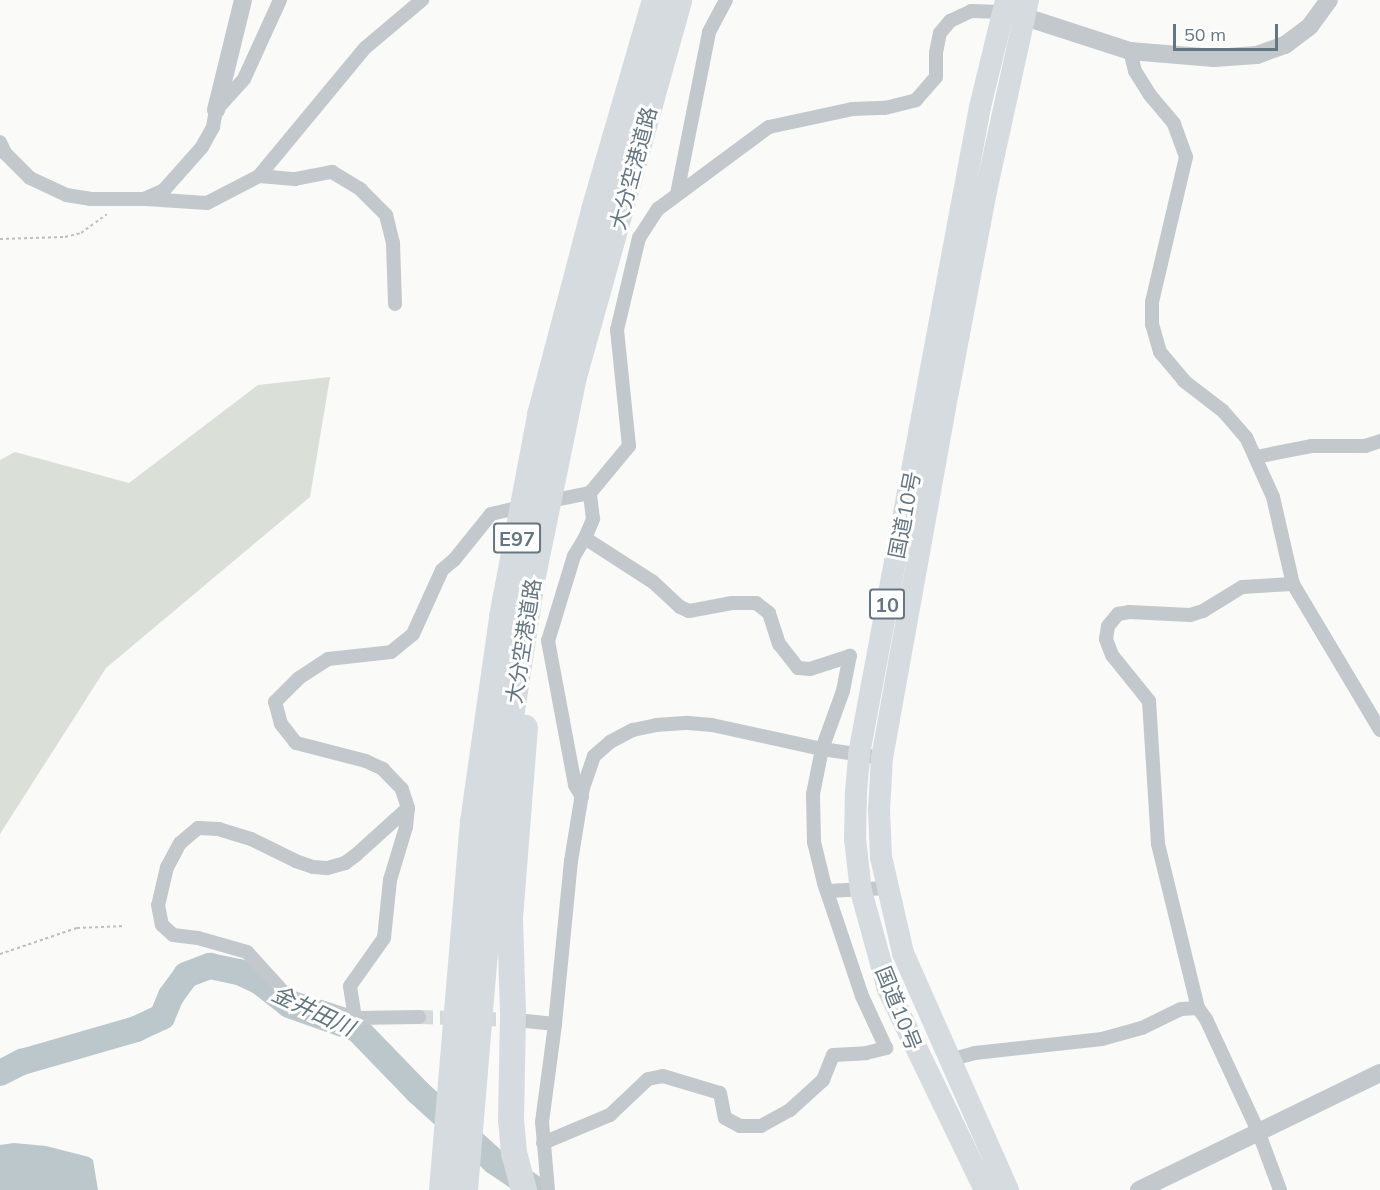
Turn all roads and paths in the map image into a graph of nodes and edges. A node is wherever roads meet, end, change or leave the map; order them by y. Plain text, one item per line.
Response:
1 (243, 0) edge
2 (280, 0) edge
3 (422, 0) edge
4 (655, 0) edge
5 (679, 0) edge
6 (726, 0) edge
7 (1329, 0) edge
8 (973, 6) edge
9 (1004, 6) edge
10 (1026, 8) edge
11 (1130, 51) junction
12 (216, 110) junction
13 (0, 142) edge
14 (259, 176) junction
15 (677, 194) junction
16 (144, 199) junction
17 (125, 200) junction
18 (0, 239) edge
19 (395, 304) dead end
20 (574, 377) junction
21 (1380, 441) edge
22 (1256, 457) junction
23 (583, 494) junction
24 (585, 538) junction
25 (1293, 584) junction
26 (1380, 730) edge
27 (822, 749) junction
28 (859, 754) junction
29 (882, 758) junction
30 (582, 797) junction
31 (408, 808) junction
32 (887, 888) junction
33 (827, 891) junction
34 (861, 891) junction
35 (125, 926) dead end
36 (0, 954) edge
37 (1198, 1008) junction
38 (419, 1017) tunnel mouth
39 (355, 1018) junction
40 (526, 1021) tunnel mouth
41 (555, 1024) junction
42 (949, 1060) junction
43 (1380, 1073) edge
44 (1258, 1131) junction
45 (543, 1143) junction
46 (466, 1181) edge
47 (548, 1185) edge
48 (440, 1190) edge
49 (524, 1190) edge
50 (985, 1190) edge
51 (1008, 1190) edge
52 (1139, 1190) edge
53 (1280, 1190) edge

1 - 12 street
2 - 12 street
3 - 14 street
4 - 48 highway, 大分空港道路 / E97
5 - 20 highway, 大分空港道路 / E97
6 - 15 street
7 - 11 street
8 - 9 street
8 - 15 street
9 - 10 street
9 - 28 highway, 国道10号 / 10
10 - 11 street
10 - 29 highway, 国道10号 / 10
11 - 22 street
12 - 16 street
13 - 17 street
14 - 16 street
14 - 19 street
15 - 23 street
16 - 17 street
17 - 18 path
20 - 46 highway, 大分空港道路 / E97
20 - 49 highway
21 - 22 street
22 - 25 street
23 - 24 street
23 - 31 street
24 - 27 street
24 - 30 street
25 - 26 street
25 - 37 street
27 - 28 street
27 - 30 street
27 - 33 street
28 - 29 street
28 - 34 highway, 国道10号 / 10
29 - 32 highway, 国道10号 / 10
30 - 41 street
31 - 39 street
31 - 39 street
32 - 34 street
32 - 42 highway, 国道10号 / 10
33 - 34 street
33 - 45 street
34 - 50 highway, 国道10号 / 10
35 - 36 path
37 - 42 street
37 - 44 street
38 - 39 street
40 - 41 street
41 - 45 street
42 - 51 highway, 国道10号 / 10
43 - 44 street
44 - 52 street
44 - 53 street
45 - 47 street

